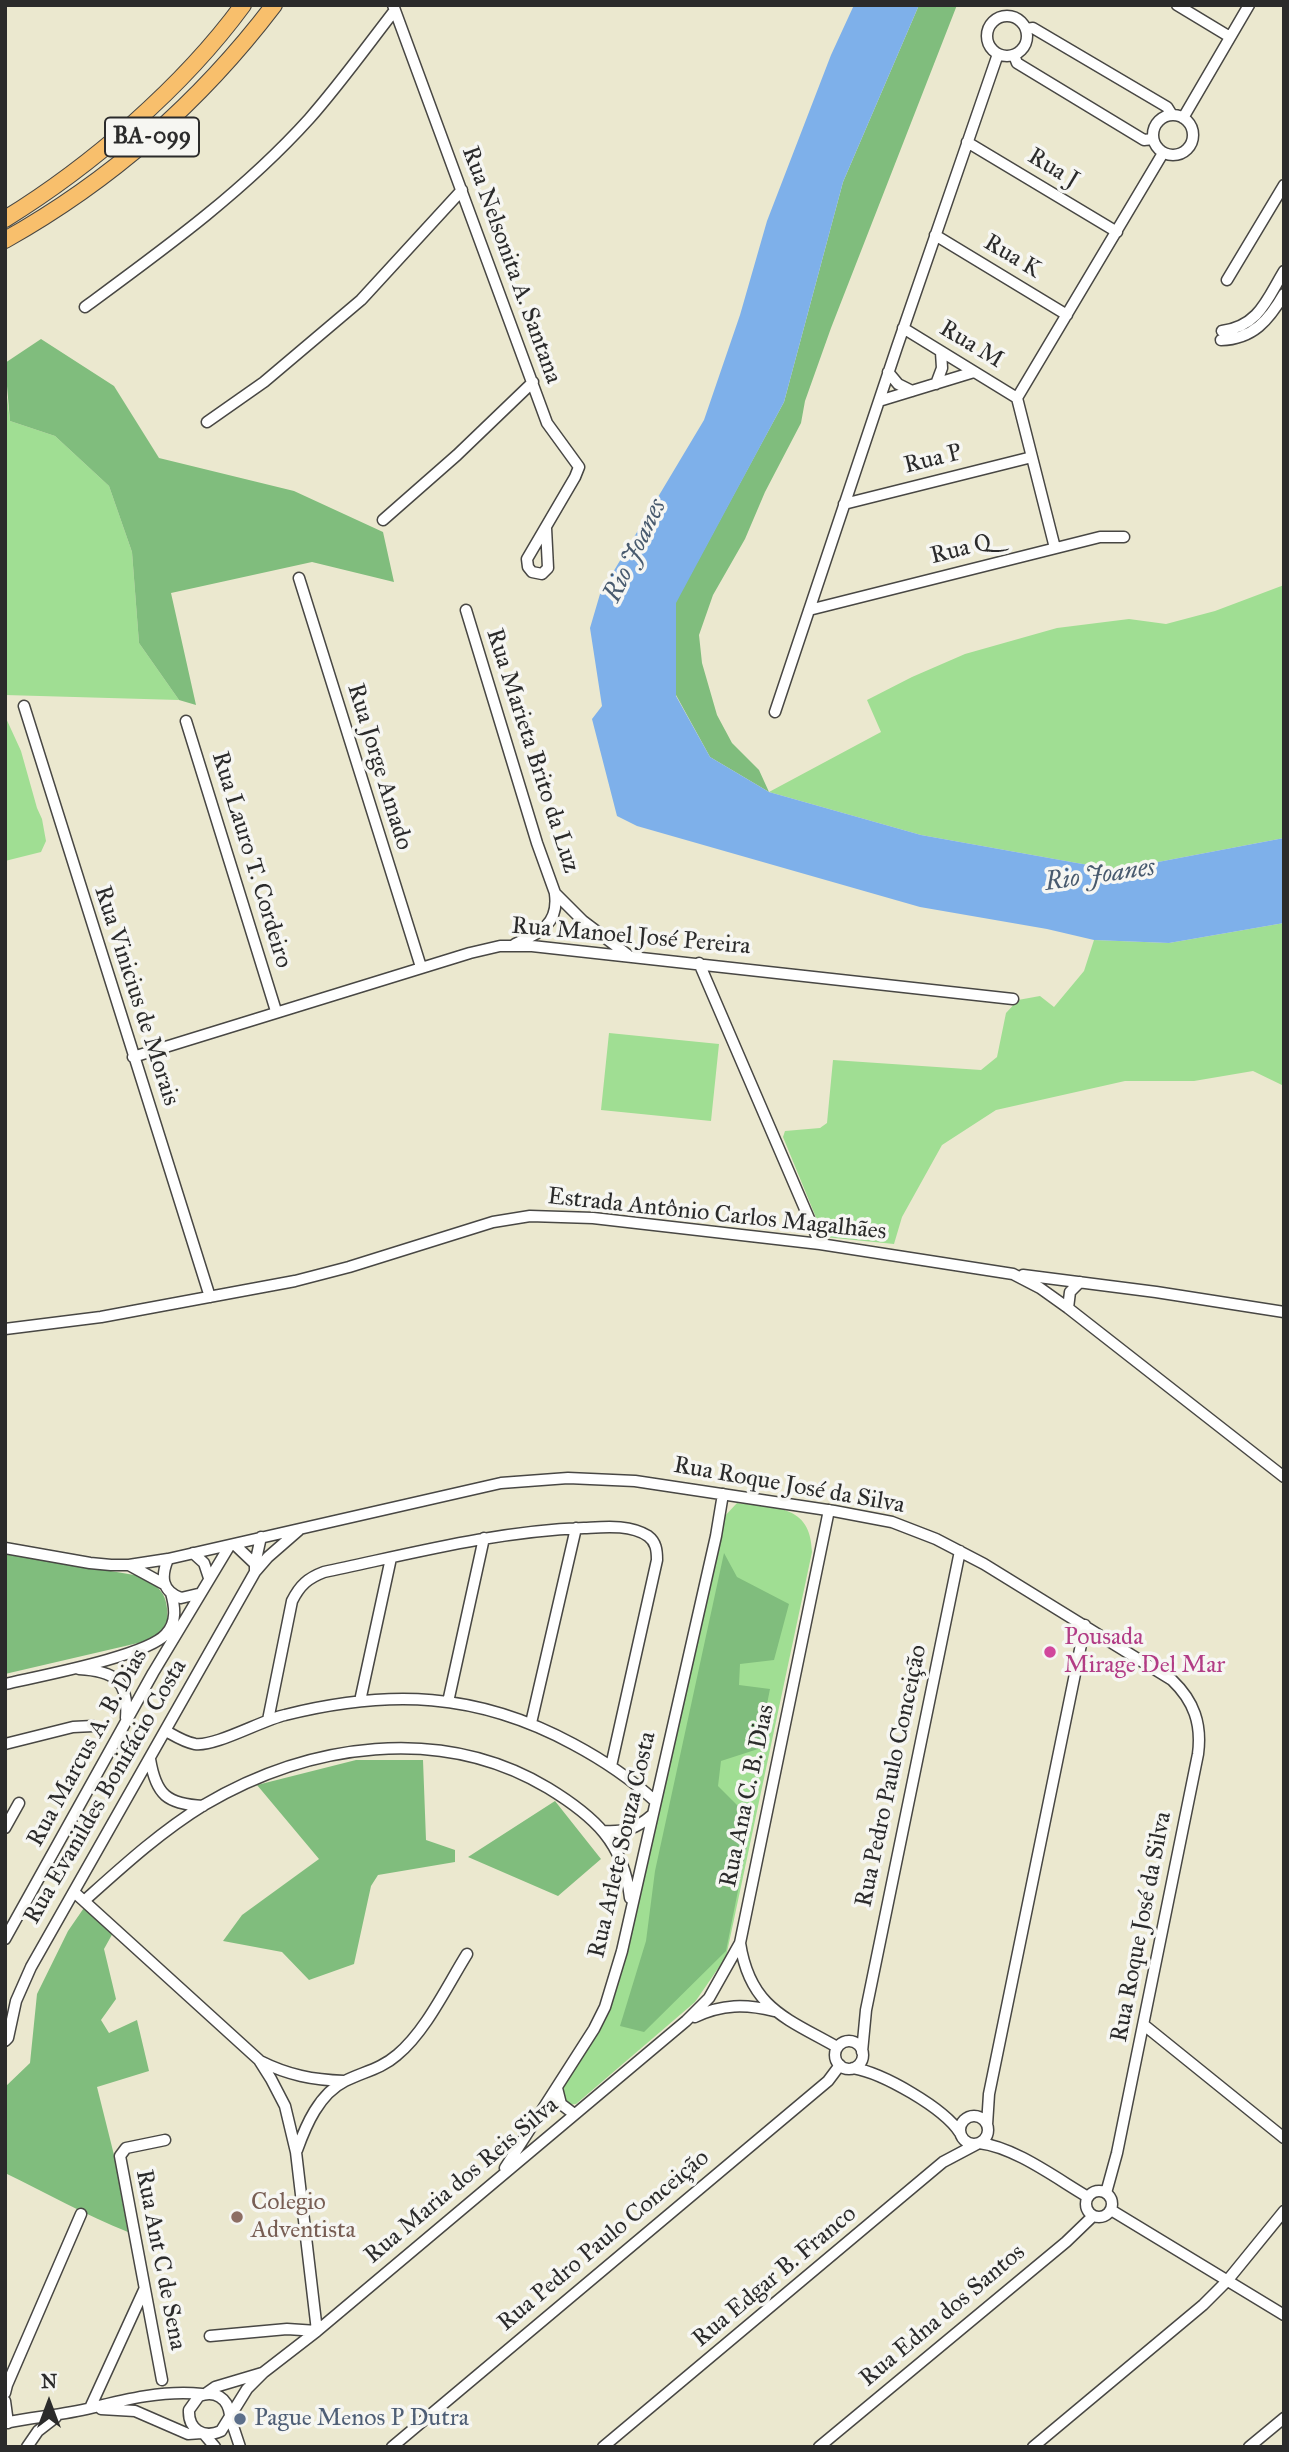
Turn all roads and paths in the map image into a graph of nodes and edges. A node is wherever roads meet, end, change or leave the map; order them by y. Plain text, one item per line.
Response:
1 (243, 5) edge
2 (274, 5) edge
3 (1020, 5) edge
4 (1177, 5) edge
5 (1249, 5) edge
6 (394, 7) edge
7 (1015, 17) junction
8 (1026, 29) junction
9 (1230, 37) junction
10 (998, 54) junction
11 (1014, 55) junction
12 (1177, 117) junction
13 (1153, 139) junction
14 (967, 142) junction
15 (1163, 153) junction
16 (1284, 185) edge
17 (462, 190) junction
18 (5, 219) edge
19 (1117, 232) junction
20 (935, 235) junction
21 (5, 240) edge
22 (1284, 271) edge
23 (1227, 280) dead end
24 (1284, 294) edge
25 (85, 307) dead end
26 (1068, 314) junction
27 (903, 328) junction
28 (941, 352) junction
29 (888, 372) junction
30 (974, 372) junction
31 (533, 382) junction
32 (936, 384) junction
33 (912, 391) junction
34 (1017, 398) junction
35 (879, 401) junction
36 (207, 422) dead end
37 (1031, 457) junction
38 (844, 504) junction
39 (383, 520) dead end
40 (546, 528) dead end
41 (1124, 537) dead end
42 (1055, 548) junction
43 (299, 578) dead end
44 (466, 610) dead end
45 (810, 610) junction
46 (24, 706) dead end
47 (775, 712) dead end
48 (186, 721) dead end
49 (555, 893) junction
50 (513, 945) junction
51 (628, 956) junction
52 (699, 963) junction
53 (421, 967) junction
54 (1013, 999) dead end
55 (276, 1011) junction
56 (133, 1057) junction
57 (824, 1245) junction
58 (1013, 1274) junction
59 (1080, 1282) junction
60 (210, 1297) junction
61 (1068, 1308) junction
62 (1284, 1312) edge
63 (5, 1329) edge
64 (1284, 1477) edge
65 (723, 1494) junction
66 (829, 1510) junction
67 (304, 1527) junction
68 (576, 1528) junction
69 (265, 1536) junction
70 (484, 1538) junction
71 (232, 1544) junction
72 (5, 1548) edge
73 (960, 1551) junction
74 (194, 1553) junction
75 (268, 1557) junction
76 (391, 1558) junction
77 (168, 1559) junction
78 (129, 1565) junction
79 (255, 1568) junction
80 (209, 1578) junction
81 (168, 1588) junction
82 (198, 1594) junction
83 (1085, 1625) junction
84 (129, 1654) junction
85 (70, 1668) junction
86 (153, 1673) junction
87 (116, 1678) junction
88 (5, 1684) edge
89 (124, 1688) junction
90 (146, 1688) junction
91 (360, 1701) junction
92 (448, 1702) junction
93 (268, 1720) junction
94 (531, 1723) junction
95 (125, 1724) junction
96 (93, 1726) dead end
97 (166, 1731) junction
98 (5, 1744) edge
99 (150, 1759) junction
100 (611, 1766) junction
101 (655, 1801) junction
102 (19, 1803) dead end
103 (203, 1806) junction
104 (652, 1814) junction
105 (5, 1828) edge
106 (604, 1831) junction
107 (74, 1892) junction
108 (84, 1901) junction
109 (632, 1908) junction
110 (5, 1940) edge
111 (740, 1943) junction
112 (467, 1954) dead end
113 (866, 2010) junction
114 (775, 2011) junction
115 (687, 2021) junction
116 (1144, 2025) junction
117 (7, 2039) edge
118 (842, 2044) junction
119 (863, 2053) junction
120 (259, 2060) junction
121 (840, 2065) junction
122 (853, 2068) junction
123 (344, 2081) junction
124 (895, 2084) junction
125 (557, 2088) junction
126 (989, 2094) junction
127 (932, 2106) junction
128 (574, 2114) junction
129 (970, 2116) junction
130 (988, 2126) junction
131 (960, 2133) junction
132 (1284, 2138) edge
133 (165, 2140) dead end
134 (978, 2143) junction
135 (296, 2152) junction
136 (1015, 2154) junction
137 (498, 2179) junction
138 (1106, 2193) junction
139 (1088, 2197) junction
140 (1111, 2210) junction
141 (1284, 2211) edge
142 (81, 2214) dead end
143 (1093, 2216) junction
144 (1227, 2281) junction
145 (144, 2290) junction
146 (1283, 2311) edge
147 (317, 2331) junction
148 (210, 2336) dead end
149 (264, 2372) junction
150 (162, 2380) dead end
151 (5, 2393) edge
152 (205, 2394) junction
153 (5, 2401) edge
154 (90, 2408) junction
155 (65, 2413) junction
156 (230, 2416) junction
157 (1284, 2418) edge
158 (7, 2423) edge
159 (26, 2424) junction
160 (203, 2433) junction
161 (26, 2447) edge
162 (215, 2447) edge
163 (240, 2447) edge
164 (392, 2447) edge
165 (603, 2447) edge
166 (819, 2447) edge
167 (1033, 2447) edge
168 (1249, 2447) edge

1 - 18 highway, BA-099
2 - 21 highway, BA-099
3 - 7 street
4 - 9 street
5 - 9 street
6 - 17 street, Rua Nelsonita A. Santana
6 - 25 street
7 - 8 street
7 - 10 street
8 - 11 street
8 - 12 street
9 - 12 street
10 - 11 street
10 - 14 street
11 - 13 street
12 - 13 street
12 - 15 street
13 - 15 street
14 - 19 street, Rua J
14 - 20 street
15 - 19 street
16 - 23 street
17 - 31 street, Rua Nelsonita A. Santana
17 - 36 street
19 - 26 street
20 - 26 street, Rua K
20 - 27 street
22 - 24 street
26 - 34 street
27 - 28 street, Rua M
27 - 29 street
28 - 30 street, Rua M
28 - 32 street
29 - 33 street
29 - 35 street
30 - 32 street
30 - 34 street, Rua M
31 - 39 street
31 - 40 street, Rua Nelsonita A. Santana
32 - 33 street
33 - 35 street
34 - 37 street
35 - 38 street
37 - 38 street, Rua P
37 - 42 street
38 - 45 street
41 - 42 street, Rua Q
42 - 45 street, Rua Q
43 - 53 street, Rua Jorge Amado
44 - 49 street, Rua Marieta Brito da Luz
45 - 47 street
46 - 56 street, Rua Vinicius de Morais
48 - 55 street, Rua Lauro T. Cordeiro
49 - 50 street
49 - 51 street, Rua Marieta Brito da Luz
50 - 51 street, Rua Manoel José Pereira
50 - 53 street, Rua Manoel José Pereira
51 - 52 street, Rua Manoel José Pereira
52 - 54 street, Rua Manoel José Pereira
52 - 57 street
53 - 55 street, Rua Manoel José Pereira
55 - 56 street, Rua Manoel José Pereira
56 - 60 street, Rua Vinicius de Morais
57 - 58 street, Estrada Antônio Carlos Magalhães
57 - 60 street, Estrada Antônio Carlos Magalhães
58 - 59 street
58 - 61 street, Estrada Antônio Carlos Magalhães
59 - 61 street
59 - 62 street
60 - 63 street, Estrada Antônio Carlos Magalhães
61 - 64 street, Estrada Antônio Carlos Magalhães
65 - 66 street, Rua Roque José da Silva
65 - 67 street, Rua Roque José da Silva
65 - 101 street, Rua Arlete Souza Costa
66 - 73 street, Rua Roque José da Silva
66 - 111 street, Rua Ana C. B. Dias
67 - 69 street, Rua Roque José da Silva
67 - 75 street
68 - 70 street
68 - 94 street
68 - 100 street
69 - 71 street, Rua Roque José da Silva
69 - 75 street
69 - 79 street
70 - 76 street
70 - 92 street
71 - 74 street, Rua Roque José da Silva
71 - 79 street
71 - 80 street, Rua Marcus A. B. Dias
72 - 78 street, Rua Roque José da Silva
73 - 83 street, Rua Roque José da Silva
73 - 113 street, Rua Pedro Paulo Conceição
74 - 77 street, Rua Roque José da Silva
74 - 80 street
75 - 79 street
76 - 91 street
76 - 93 street
77 - 78 street, Rua Roque José da Silva
77 - 81 street
78 - 81 street
79 - 97 street, Rua Evanildes Bonifácio Costa
80 - 82 street, Rua Marcus A. B. Dias
81 - 82 street
81 - 84 street
82 - 86 street, Rua Marcus A. B. Dias
83 - 116 street, Rua Roque José da Silva
83 - 126 street
84 - 85 street
84 - 86 street
84 - 87 street
85 - 87 street
85 - 88 street
86 - 90 street, Rua Marcus A. B. Dias
87 - 89 street
89 - 90 street
89 - 95 street
90 - 95 street, Rua Marcus A. B. Dias
91 - 92 street
91 - 93 street
92 - 94 street
93 - 97 street
94 - 100 street
95 - 110 street, Rua Marcus A. B. Dias
96 - 98 street
97 - 99 street, Rua Evanildes Bonifácio Costa
99 - 103 street
99 - 107 street, Rua Evanildes Bonifácio Costa
100 - 101 street
101 - 104 street, Rua Arlete Souza Costa
102 - 105 street
103 - 106 street
103 - 108 street
104 - 106 street
104 - 109 street, Rua Arlete Souza Costa
106 - 109 street
107 - 108 street
107 - 117 street, Rua Evanildes Bonifácio Costa
108 - 120 street
109 - 125 street, Rua Arlete Souza Costa
111 - 114 street, Rua Ana C. B. Dias
111 - 115 street, Rua Maria dos Reis Silva
112 - 123 street
113 - 118 street, Rua Pedro Paulo Conceição
113 - 119 street, Rua Pedro Paulo Conceição
114 - 115 street, Rua Maria dos Reis Silva
114 - 118 street, Rua Ana C. B. Dias
115 - 128 street, Rua Maria dos Reis Silva
116 - 132 street
116 - 138 street, Rua Roque José da Silva
118 - 119 street
118 - 121 street
119 - 122 street
119 - 124 street
120 - 123 street
120 - 135 street
121 - 122 street
121 - 164 street, Rua Pedro Paulo Conceição
122 - 124 street
123 - 135 street
124 - 127 street
125 - 128 street
125 - 137 street, Rua Arlete Souza Costa
126 - 129 street
126 - 130 street
127 - 129 street
127 - 131 street
128 - 137 street, Rua Maria dos Reis Silva
129 - 130 street
129 - 131 street
130 - 134 street
130 - 136 street
131 - 134 street
133 - 145 street, Rua Ant C de Sena
134 - 136 street
134 - 165 street, Rua Edgar B. Franco
135 - 147 street
136 - 139 street
137 - 147 street, Rua Maria dos Reis Silva
138 - 139 street
138 - 140 street
139 - 143 street
140 - 143 street
140 - 144 street
141 - 144 street
142 - 151 street
143 - 166 street, Rua Edna dos Santos
144 - 146 street
144 - 167 street
145 - 150 street, Rua Ant C de Sena
145 - 154 street
147 - 148 street
147 - 149 street, Rua Maria dos Reis Silva
149 - 152 street, Rua Maria dos Reis Silva
149 - 156 street, Rua Maria dos Reis Silva
152 - 154 street
152 - 156 street
152 - 160 street
153 - 158 street
154 - 155 street
154 - 160 street
155 - 159 street
155 - 161 street
156 - 160 street
156 - 163 street
157 - 168 street
158 - 159 street
159 - 161 street
160 - 162 street

